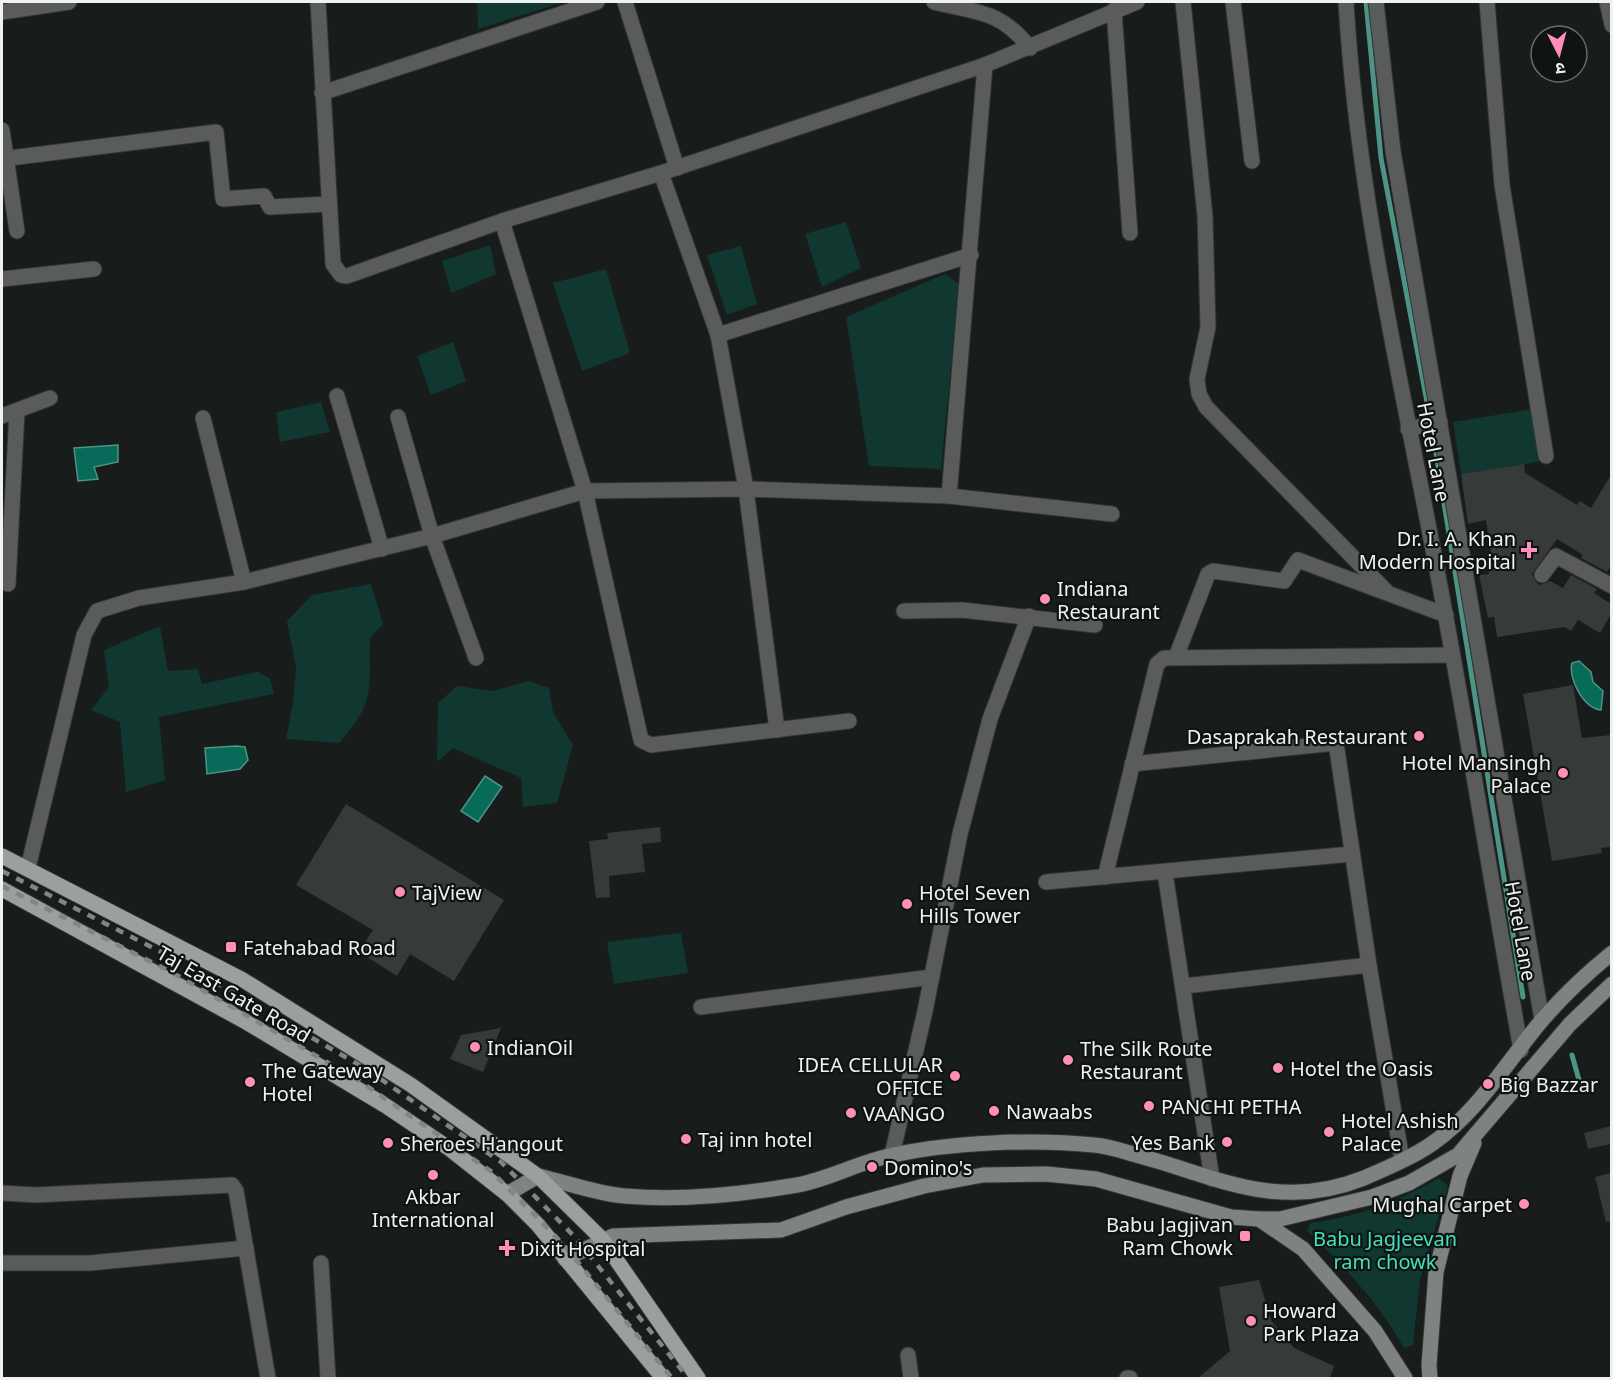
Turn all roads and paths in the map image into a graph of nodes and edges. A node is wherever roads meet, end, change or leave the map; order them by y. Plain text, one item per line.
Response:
1 (69, 2) edge
2 (318, 2) edge
3 (597, 2) edge
4 (625, 2) edge
5 (934, 2) edge
6 (1137, 2) edge
7 (1183, 2) edge
8 (1233, 2) edge
9 (1346, 2) edge
10 (1376, 2) edge
11 (1487, 2) edge
12 (1607, 2) edge
13 (1114, 10) junction
14 (2, 12) edge
15 (1611, 25) edge
16 (1030, 48) junction
17 (985, 65) junction
18 (322, 93) junction
19 (2, 130) edge
20 (3, 158) edge
21 (1251, 161) dead end
22 (676, 168) junction
23 (661, 173) junction
24 (329, 204) junction
25 (502, 221) junction
26 (17, 231) dead end
27 (1130, 233) dead end
28 (971, 255) junction
29 (94, 268) dead end
30 (2, 279) edge
31 (718, 335) junction
32 (337, 396) dead end
33 (50, 399) dead end
34 (17, 411) junction
35 (2, 416) edge
36 (398, 417) dead end
37 (203, 418) dead end
38 (1440, 422) junction
39 (1408, 429) junction
40 (1546, 456) dead end
41 (746, 489) junction
42 (585, 491) junction
43 (949, 496) junction
44 (1112, 514) dead end
45 (432, 536) junction
46 (6, 546) edge
47 (382, 549) junction
48 (1542, 575) dead end
49 (244, 582) junction
50 (8, 584) dead end
51 (1611, 586) edge
52 (1386, 591) junction
53 (904, 611) dead end
54 (1446, 615) junction
55 (1029, 616) junction
56 (1095, 625) dead end
57 (1452, 655) junction
58 (1176, 657) junction
59 (476, 658) dead end
60 (1488, 704) junction
61 (1461, 709) junction
62 (849, 721) dead end
63 (777, 730) junction
64 (1132, 764) junction
65 (1353, 854) junction
66 (2, 856) edge
67 (27, 868) junction
68 (1165, 873) junction
69 (1105, 877) junction
70 (1046, 882) dead end
71 (2, 889) edge
72 (1611, 953) edge
73 (1369, 964) junction
74 (932, 977) junction
75 (1611, 984) edge
76 (1184, 986) junction
77 (701, 1007) dead end
78 (1542, 1020) junction
79 (1521, 1050) junction
80 (1479, 1132) junction
81 (892, 1155) junction
82 (1402, 1160) junction
83 (538, 1176) junction
84 (1212, 1179) junction
85 (2, 1193) edge
86 (507, 1194) junction
87 (1259, 1219) junction
88 (602, 1239) junction
89 (246, 1248) junction
90 (565, 1259) junction
91 (2, 1263) edge
92 (321, 1263) dead end
93 (908, 1355) dead end
94 (268, 1378) edge
95 (328, 1378) edge
96 (663, 1378) edge
97 (698, 1378) edge
98 (911, 1378) edge
99 (1405, 1378) edge
100 (1430, 1378) edge

1 - 14 street
2 - 18 street
3 - 18 street
4 - 22 street
5 - 16 street
6 - 13 street
7 - 52 street
8 - 21 street
9 - 39 street, Hotel Lane
10 - 38 street, Hotel Lane
11 - 40 street
12 - 15 street
13 - 16 street
13 - 27 street
16 - 17 street
17 - 22 street
17 - 28 street
18 - 24 street
19 - 20 street
20 - 24 street
20 - 26 street
22 - 23 street
23 - 25 street
23 - 31 street
24 - 25 street
25 - 42 street
28 - 31 street
28 - 43 street
29 - 30 street
31 - 41 street
32 - 47 street
33 - 34 street
34 - 35 street
34 - 46 street
36 - 45 street
37 - 49 street
38 - 39 street
38 - 60 street, Hotel Lane
39 - 54 street, Hotel Lane
41 - 42 street
41 - 43 street
41 - 63 street
42 - 45 street
42 - 63 street
43 - 44 street
45 - 47 street
45 - 59 street
46 - 50 street
47 - 49 street
48 - 51 street
49 - 67 street
52 - 54 street
52 - 58 street
53 - 55 street
54 - 57 street, Hotel Lane
55 - 56 street
55 - 74 street
57 - 58 street
57 - 61 street, Hotel Lane
58 - 64 street
60 - 61 street
60 - 78 street, Hotel Lane
61 - 79 street, Hotel Lane
62 - 63 street
64 - 65 street
64 - 69 street
65 - 68 street
65 - 73 street
66 - 67 main road
67 - 83 main road
68 - 69 street
68 - 76 street
69 - 70 street
71 - 86 main road, Taj East Gate Road
72 - 78 main road
73 - 76 street
73 - 82 street
74 - 77 street
74 - 81 street
75 - 80 main road
76 - 84 street
78 - 79 main road
79 - 82 main road
80 - 87 main road
80 - 100 main road
81 - 83 main road
81 - 84 main road
82 - 84 main road
83 - 86 main road
83 - 88 main road
85 - 89 street
86 - 90 main road, Taj East Gate Road
87 - 88 main road
87 - 99 main road
88 - 90 main road
88 - 97 main road
89 - 91 street
89 - 94 street
90 - 96 main road, Taj East Gate Road
92 - 95 street
93 - 98 street

